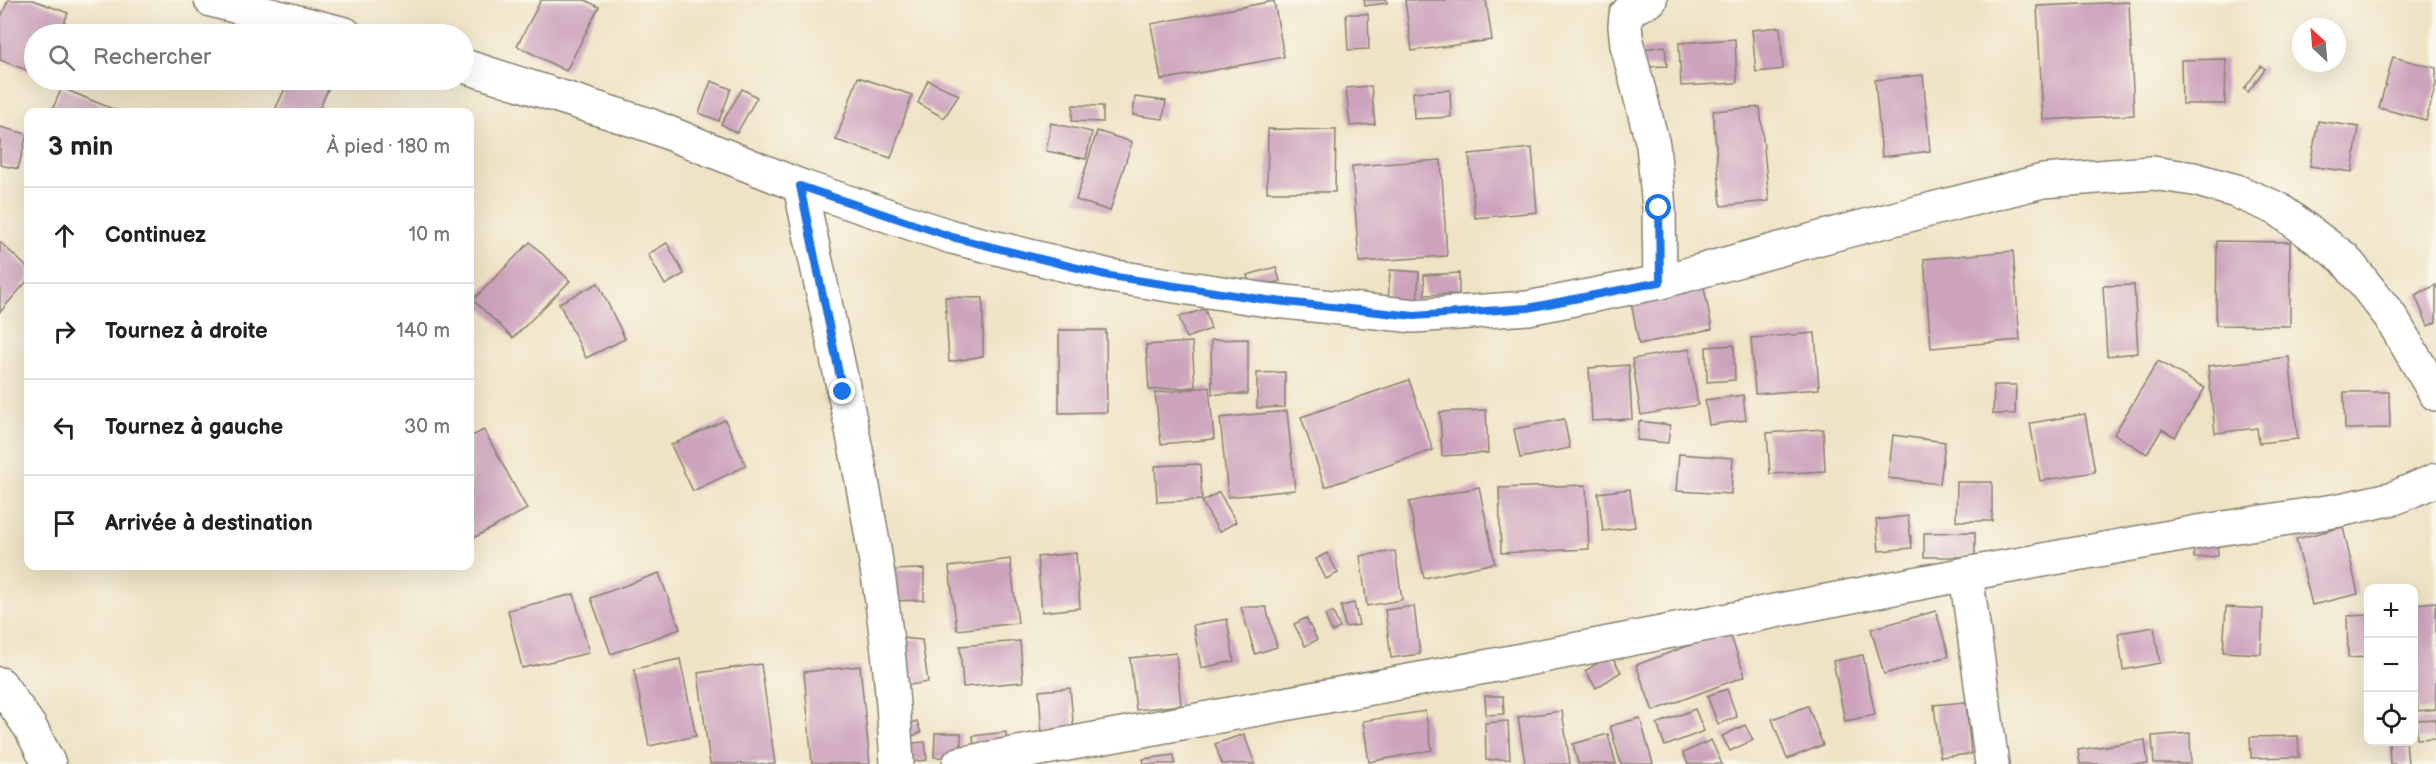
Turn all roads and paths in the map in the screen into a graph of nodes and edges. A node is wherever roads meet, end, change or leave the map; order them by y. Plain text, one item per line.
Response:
1 (211, 0) edge
2 (1650, 0) edge
3 (306, 24) edge
4 (474, 69) edge
5 (800, 186) junction
6 (1660, 282) junction
7 (2436, 394) edge
8 (2436, 480) edge
9 (1966, 574) junction
10 (0, 684) edge
11 (49, 764) edge
12 (897, 764) edge
13 (960, 764) edge
14 (1992, 764) edge

1 - 3 street
2 - 6 street
4 - 5 street
5 - 6 street
5 - 12 street
6 - 7 street
8 - 9 street
9 - 13 street
9 - 14 street
10 - 11 street

